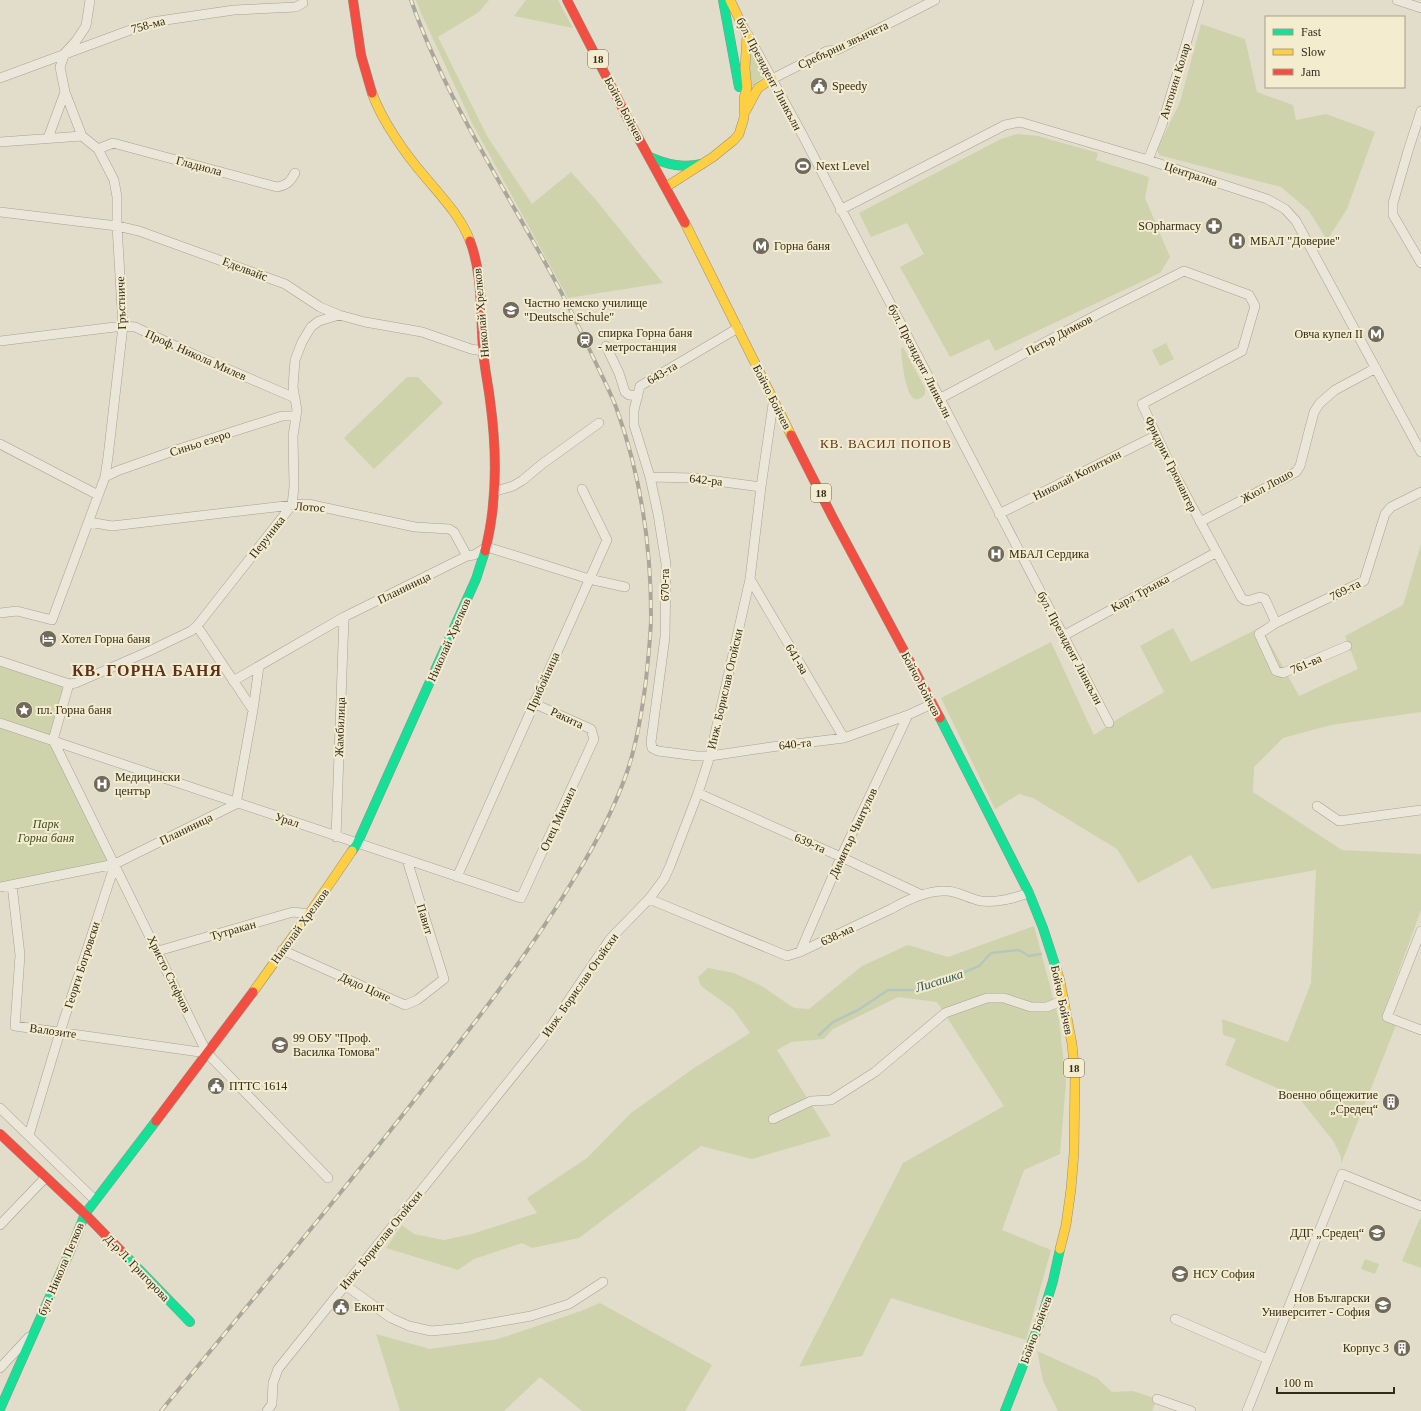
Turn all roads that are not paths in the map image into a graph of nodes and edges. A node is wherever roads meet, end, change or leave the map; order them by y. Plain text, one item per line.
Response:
1 (90, 0) edge
2 (353, 0) edge
3 (567, 0) edge
4 (723, 0) edge
5 (730, 0) edge
6 (935, 0) edge
7 (1199, 0) edge
8 (1397, 0) edge
9 (303, 1) edge
10 (1421, 8) edge
11 (748, 34) junction
12 (732, 43) junction
13 (65, 53) junction
14 (0, 78) edge
15 (772, 79) junction
16 (65, 92) junction
17 (744, 98) junction
18 (1421, 111) edge
19 (744, 113) junction
20 (82, 136) junction
21 (48, 138) junction
22 (0, 142) edge
23 (98, 149) junction
24 (650, 157) junction
25 (1148, 160) junction
26 (702, 164) junction
27 (295, 173) dead end
28 (666, 187) junction
29 (840, 210) junction
30 (0, 212) edge
31 (117, 226) junction
32 (1421, 263) edge
33 (1255, 306) joint
34 (339, 316) junction
35 (123, 326) junction
36 (738, 328) junction
37 (0, 341) edge
38 (606, 346) dead end
39 (483, 351) junction
40 (1376, 368) junction
41 (638, 396) junction
42 (295, 398) junction
43 (939, 399) junction
44 (774, 400) junction
45 (296, 416) junction
46 (599, 423) dead end
47 (634, 425) joint
48 (1155, 436) junction
49 (0, 444) edge
50 (1421, 452) edge
51 (105, 477) junction
52 (650, 477) junction
53 (761, 486) junction
54 (582, 489) dead end
55 (496, 491) junction
56 (1421, 492) edge
57 (98, 496) junction
58 (292, 505) junction
59 (999, 514) junction
60 (88, 522) junction
61 (1200, 522) junction
62 (487, 547) junction
63 (1217, 552) junction
64 (467, 556) junction
65 (589, 579) junction
66 (750, 579) junction
67 (625, 587) dead end
68 (0, 613) edge
69 (344, 617) junction
70 (1276, 623) junction
71 (197, 626) junction
72 (1063, 636) junction
73 (1347, 646) dead end
74 (0, 661) edge
75 (259, 666) junction
76 (233, 681) junction
77 (69, 684) junction
78 (533, 703) junction
79 (932, 704) junction
80 (253, 710) junction
81 (908, 715) junction
82 (0, 723) edge
83 (1109, 723) dead end
84 (844, 738) junction
85 (594, 739) joint
86 (53, 740) junction
87 (652, 748) joint
88 (710, 756) junction
89 (698, 793) junction
90 (236, 804) junction
91 (1317, 806) dead end
92 (1421, 810) edge
93 (336, 837) junction
94 (357, 844) junction
95 (841, 857) junction
96 (407, 860) junction
97 (115, 864) junction
98 (457, 877) junction
99 (12, 885) junction
100 (0, 887) edge
101 (1029, 893) junction
102 (922, 895) junction
103 (522, 898) joint
104 (649, 899) junction
105 (309, 914) junction
106 (1421, 931) edge
107 (282, 950) junction
108 (158, 951) junction
109 (800, 952) junction
110 (444, 980) joint
111 (1064, 1000) junction
112 (1421, 1030) edge
113 (60, 1032) junction
114 (207, 1053) junction
115 (0, 1108) edge
116 (773, 1119) dead end
117 (0, 1134) edge
118 (29, 1136) junction
119 (45, 1178) junction
120 (328, 1178) dead end
121 (95, 1200) junction
122 (1421, 1206) edge
123 (85, 1214) junction
124 (0, 1224) edge
125 (603, 1282) dead end
126 (345, 1285) junction
127 (1175, 1319) dead end
128 (190, 1322) dead end
129 (35, 1331) junction
130 (1268, 1359) junction
131 (0, 1368) edge
132 (1157, 1399) dead end
133 (270, 1407) edge
134 (0, 1409) edge
135 (280, 1411) edge
136 (1005, 1411) edge
137 (1191, 1411) edge
138 (1247, 1411) edge

1 - 13 street, Гръстниче
2 - 39 main road, Николай Хрелков
3 - 24 main road, Бойчо Бойчев / 18
4 - 12 main road
5 - 11 main road, бул. Президент Линкълн
6 - 15 street, Сребърни звънчета
7 - 25 street, Антонин Колар
8 - 10 street
9 - 13 street, 758-ма
11 - 12 main road
11 - 15 street, бул. Президент Линкълн
11 - 17 main road
12 - 17 main road
13 - 14 street, 758-ма
13 - 16 street, Гръстниче
15 - 19 main road
15 - 29 street, бул. Президент Линкълн
16 - 20 street, Гръстниче
16 - 21 street
17 - 19 main road
18 - 32 street
19 - 26 main road
20 - 21 street
20 - 23 street, Гръстниче
21 - 22 street
23 - 27 street, Гладиола
23 - 31 street, Гръстниче
24 - 26 main road
24 - 28 main road, Бойчо Бойчев / 18
25 - 29 street, Централна
25 - 40 street, Централна
26 - 28 main road
28 - 36 main road, Бойчо Бойчев / 18
29 - 43 street, бул. Президент Линкълн
30 - 31 street, Еделвайс
31 - 34 street, Еделвайс
31 - 35 street, Гръстниче
33 - 43 street, Петър Димков
33 - 48 street, Фридрих Грюнангер
34 - 39 street, Еделвайс
34 - 42 street, Перуника
35 - 37 street, Проф. Никола Милев
35 - 42 street, Проф. Никола Милев
35 - 51 street, Гръстниче
36 - 41 street, 643-та
36 - 44 main road, Бойчо Бойчев / 18
38 - 41 street
39 - 55 main road, Николай Хрелков
40 - 50 street, Централна
40 - 61 street, Жюл Лошо
41 - 47 street, 643-та
42 - 45 street, Перуника
43 - 59 street, бул. Президент Линкълн
44 - 53 street, Инж. Борислав Огойски
44 - 79 main road, Бойчо Бойчев / 18
45 - 51 street, Синьо езеро
45 - 58 street, Перуника
46 - 55 street
47 - 52 street, 670-та
48 - 59 street, Николай Копиткин
48 - 61 street, Фридрих Грюнангер
49 - 57 street
51 - 57 street, Гръстниче
52 - 53 street, 642-ра
52 - 87 street, 670-та
53 - 66 street, Инж. Борислав Огойски
54 - 65 street, Прибойница
55 - 62 main road, Николай Хрелков
56 - 70 street, 769-та
57 - 60 street, Гръстниче
58 - 60 street, Лотос
58 - 64 street, Лотос
58 - 71 street, Перуника
59 - 72 street, бул. Президент Линкълн
60 - 68 street, Гръстниче
61 - 63 street, Фридрих Грюнангер
62 - 64 street, Планиница
62 - 65 street
62 - 94 main road, Николай Хрелков
63 - 70 street, Фридрих Грюнангер
63 - 72 street, Карл Трънка
64 - 69 street, Планиница
65 - 67 street
65 - 78 street, Прибойница
66 - 84 street, 641-ва
66 - 88 street, Инж. Борислав Огойски
69 - 75 street, Планиница
69 - 93 street, Жамбилица
70 - 73 street, 761-ва
71 - 76 street
71 - 77 street, Перуника
72 - 83 street, бул. Президент Линкълн
74 - 77 street
75 - 76 street, Планиница
75 - 80 street
76 - 80 street
77 - 86 street
78 - 85 street, Ракита
78 - 98 street, Прибойница
79 - 81 street, 640-та
79 - 101 main road, Бойчо Бойчев / 18
80 - 90 street
81 - 84 street, 640-та
81 - 95 street, Димитър Чинтулов
82 - 86 street, Урал
84 - 88 street, 640-та
85 - 103 street, Отец Михаил
86 - 90 street, Урал
86 - 97 street, Христо Стефчов
87 - 88 street, 640-та
88 - 89 street, Инж. Борислав Огойски
89 - 95 street, 639-та
89 - 104 street, Инж. Борислав Огойски
90 - 93 street, Урал
90 - 97 street, Планиница
91 - 92 street
93 - 94 street, Урал
94 - 96 street, Урал
94 - 105 main road, Николай Хрелков
95 - 102 street, 639-та
95 - 109 street, Димитър Чинтулов
96 - 98 street, Урал
96 - 110 street, Павит
97 - 99 street, Планиница
97 - 108 street, Христо Стефчов
97 - 113 street, Георги Богровски
98 - 103 street, Урал
99 - 100 street, Планиница
99 - 113 street, Валозите
101 - 102 street, 638-ма
101 - 111 main road, Бойчо Бойчев / 18
102 - 109 street, 638-ма
104 - 109 street, 638-ма
104 - 126 street, Инж. Борислав Огойски
105 - 107 main road, Николай Хрелков
105 - 108 street, Тутракан
106 - 112 street
107 - 110 street, Дядо Цоне
107 - 114 main road, Николай Хрелков
108 - 114 street, Христо Стефчов
111 - 116 street
111 - 136 main road, Бойчо Бойчев / 18
113 - 114 street, Валозите
113 - 118 street, Георги Богровски
114 - 120 street, Христо Стефчов
114 - 121 main road, Николай Хрелков
115 - 118 street
117 - 119 main road, бул. Никола Петков
118 - 121 street
119 - 123 main road, бул. Никола Петков
119 - 124 street
121 - 123 main road, Николай Хрелков
122 - 130 street
123 - 128 main road, Д-р Л. Григорова
123 - 129 main road, бул. Никола Петков
125 - 126 street
126 - 133 street, Инж. Борислав Огойски
127 - 130 street
129 - 131 street
129 - 134 main road, бул. Никола Петков
130 - 138 street
132 - 137 street
133 - 135 street

